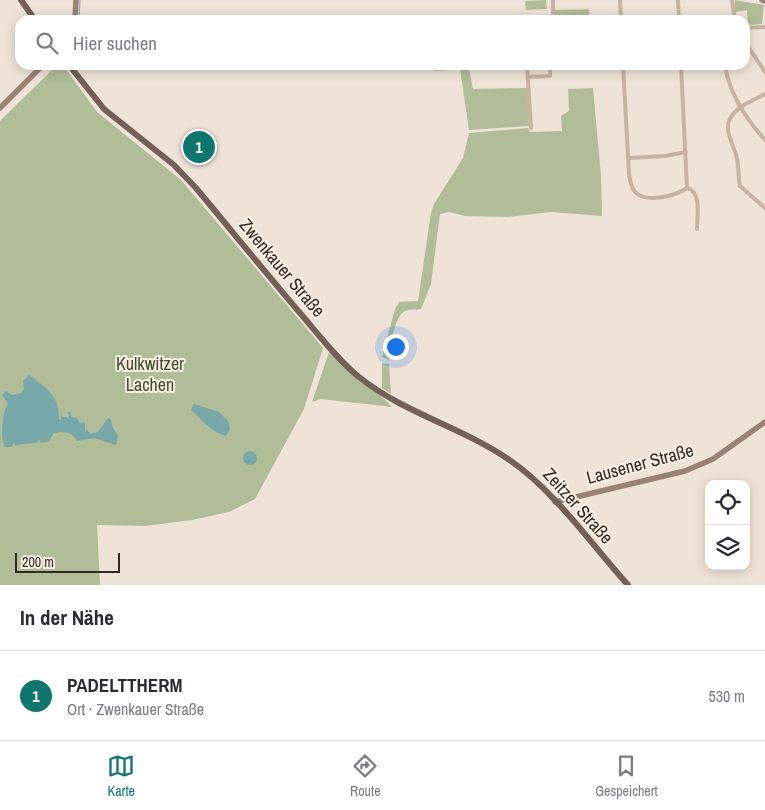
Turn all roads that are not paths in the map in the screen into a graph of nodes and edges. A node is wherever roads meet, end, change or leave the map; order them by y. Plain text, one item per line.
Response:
1 (21, 0) edge
2 (76, 0) edge
3 (553, 0) edge
4 (620, 0) edge
5 (678, 0) edge
6 (732, 0) edge
7 (32, 15) edge
8 (75, 15) edge
9 (553, 15) edge
10 (621, 15) edge
11 (679, 15) edge
12 (734, 15) edge
13 (765, 27) edge
14 (750, 28) edge
15 (750, 50) edge
16 (38, 70) edge
17 (73, 70) edge
18 (528, 70) edge
19 (550, 70) edge
20 (623, 70) edge
21 (681, 70) edge
22 (726, 70) edge
23 (765, 72) edge
24 (528, 77) junction
25 (765, 94) edge
26 (742, 107) junction
27 (0, 108) edge
28 (531, 128) dead end
29 (765, 140) edge
30 (686, 152) junction
31 (628, 158) junction
32 (687, 188) junction
33 (765, 208) edge
34 (697, 229) dead end
35 (765, 422) edge
36 (500, 454) joint
37 (558, 505) junction
38 (628, 585) edge

1 - 7 main road
2 - 8 main road
3 - 9 street
4 - 10 street
5 - 11 street
6 - 12 street
13 - 14 street
15 - 23 street
16 - 27 main road
17 - 36 main road, Zwenkauer Straße
18 - 24 street
19 - 24 street
20 - 31 street
21 - 30 street
22 - 26 street
24 - 28 street
25 - 26 street
26 - 29 street
26 - 33 street
30 - 31 street
30 - 32 street
31 - 32 street
32 - 34 street
35 - 37 main road, Lausener Straße
36 - 37 main road, Zeitzer Straße
37 - 38 main road, Zeitzer Straße

